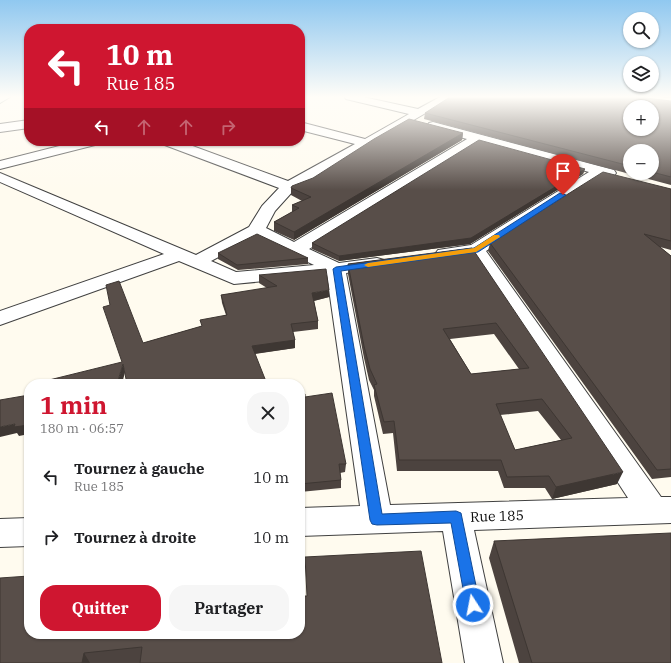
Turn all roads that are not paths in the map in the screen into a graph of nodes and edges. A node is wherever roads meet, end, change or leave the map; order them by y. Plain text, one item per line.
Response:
1 (308, 128) edge
2 (393, 128) edge
3 (448, 128) edge
4 (477, 138) junction
5 (367, 143) junction
6 (74, 146) edge
7 (180, 146) edge
8 (0, 165) edge
9 (600, 171) junction
10 (0, 177) edge
11 (621, 177) edge
12 (289, 188) junction
13 (256, 230) junction
14 (295, 249) junction
15 (476, 250) junction
16 (429, 256) edge
17 (187, 259) junction
18 (391, 262) edge
19 (336, 269) junction
20 (0, 318) edge
21 (662, 510) edge
22 (456, 517) junction
23 (377, 520) junction
24 (305, 522) edge
25 (24, 532) edge
26 (0, 533) edge
27 (484, 663) edge

1 - 5 street
2 - 5 street
3 - 4 street
4 - 9 street
4 - 14 street
5 - 12 street
6 - 8 street
7 - 12 street
9 - 11 street
9 - 15 street
10 - 17 street
12 - 13 street
13 - 14 street
13 - 17 street
14 - 19 street
15 - 16 street
15 - 21 street
17 - 19 street
17 - 20 street
18 - 19 street
19 - 23 street
21 - 22 street, Rue 185
22 - 23 street, Rue 185
22 - 27 street
23 - 24 street, Rue 185
25 - 26 street

